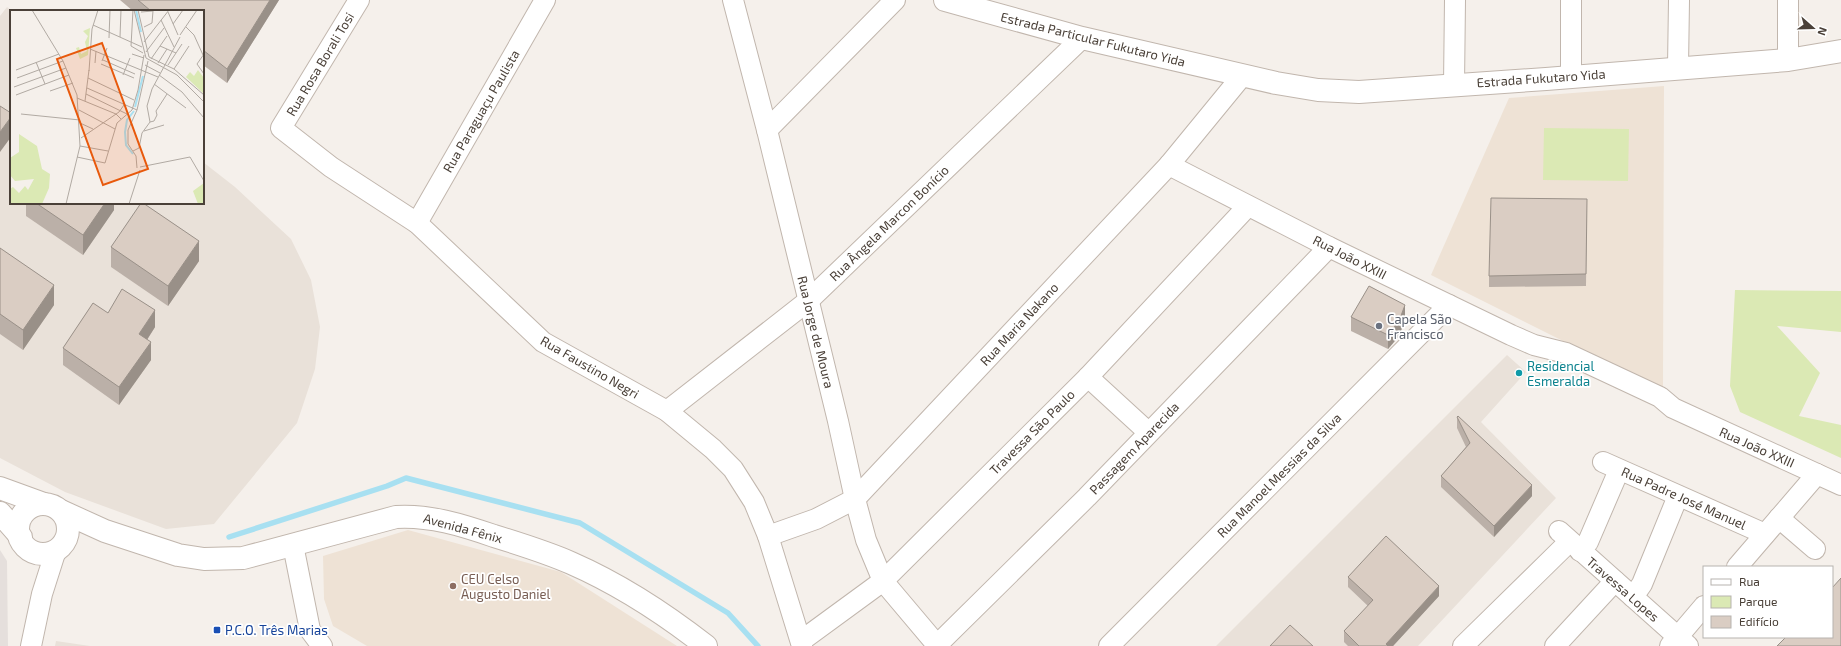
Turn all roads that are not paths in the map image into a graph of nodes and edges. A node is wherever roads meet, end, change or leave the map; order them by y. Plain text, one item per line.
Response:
1 (360, 0) edge
2 (545, 0) edge
3 (733, 0) edge
4 (895, 0) edge
5 (1455, 0) edge
6 (1571, 0) edge
7 (1679, 0) edge
8 (1788, 0) edge
9 (951, 1) edge
10 (1082, 38) junction
11 (1841, 51) edge
12 (1788, 60) junction
13 (1678, 67) junction
14 (1242, 76) junction
15 (1571, 76) junction
16 (1454, 85) junction
17 (281, 128) joint
18 (767, 130) junction
19 (1169, 165) junction
20 (1248, 206) junction
21 (417, 223) junction
22 (1329, 247) junction
23 (808, 301) junction
24 (1449, 305) junction
25 (1088, 377) junction
26 (667, 411) junction
27 (1148, 432) junction
28 (1817, 474) junction
29 (1841, 485) edge
30 (0, 488) edge
31 (1678, 496) junction
32 (855, 499) junction
33 (53, 508) junction
34 (0, 513) edge
35 (1779, 518) junction
36 (105, 531) junction
37 (1765, 534) junction
38 (768, 536) junction
39 (21, 537) junction
40 (1569, 542) junction
41 (60, 545) junction
42 (293, 545) junction
43 (1815, 549) dead end
44 (1739, 566) edge
45 (883, 581) junction
46 (1615, 581) junction
47 (1633, 597) junction
48 (1703, 607) edge
49 (801, 643) edge
50 (1678, 643) edge
51 (936, 645) edge
52 (31, 646) edge
53 (322, 646) edge
54 (706, 646) edge
55 (1109, 646) edge
56 (1463, 646) edge
57 (1555, 646) edge

1 - 17 street, Rua Rosa Borali Tosi
2 - 21 street, Rua Paraguaçu Paulista
3 - 18 street, Rua Jorge de Moura
4 - 18 street
5 - 16 street
6 - 15 street
7 - 13 street
8 - 12 street
9 - 10 street, Estrada Particular Fukutaro Yida
10 - 14 street, Estrada Particular Fukutaro Yida
10 - 23 street, Rua Ângela Marcon Bonício
11 - 12 street, Estrada Fukutaro Yida
12 - 13 street, Estrada Fukutaro Yida
13 - 15 street, Estrada Fukutaro Yida
14 - 16 street, Estrada Fukutaro Yida
14 - 19 street, Rua Maria Nakano
15 - 16 street, Estrada Fukutaro Yida
17 - 21 street, Rua Faustino Negri
18 - 23 street, Rua Jorge de Moura
19 - 20 street, Rua João XXIII
19 - 32 street, Rua Maria Nakano
20 - 22 street, Rua João XXIII
20 - 25 street, Travessa São Paulo
21 - 26 street, Rua Faustino Negri
22 - 24 street, Rua João XXIII
22 - 27 street, Passagem Aparecida
23 - 26 street, Rua Ângela Marcon Bonício
23 - 32 street, Rua Jorge de Moura
24 - 28 street, Rua João XXIII
24 - 55 street, Rua Manoel Messias da Silva
25 - 27 street
25 - 45 street, Travessa São Paulo
26 - 38 street, Rua Faustino Negri
27 - 51 street, Passagem Aparecida
28 - 29 street, Rua João XXIII
28 - 35 street
30 - 33 street, Avenida Fênix
31 - 37 street, Rua Padre José Manuel
31 - 40 street, Rua Padre José Manuel
31 - 47 street
32 - 38 street, Rua Maria Nakano
32 - 45 street, Rua Jorge de Moura
33 - 36 street, Avenida Fênix
33 - 39 street
33 - 41 street
34 - 39 street
35 - 37 street
35 - 43 street
36 - 41 street, Avenida Fênix
36 - 42 street, Avenida Fênix
37 - 44 street
38 - 49 street, Rua Faustino Negri
39 - 41 street
40 - 46 street, Travessa Lopes
40 - 56 street
41 - 52 street
42 - 53 street
42 - 54 street, Avenida Fênix
45 - 49 street, Travessa São Paulo
45 - 51 street, Rua Jorge de Moura
46 - 47 street, Travessa Lopes
46 - 57 street
47 - 50 street, Travessa Lopes
48 - 50 street

